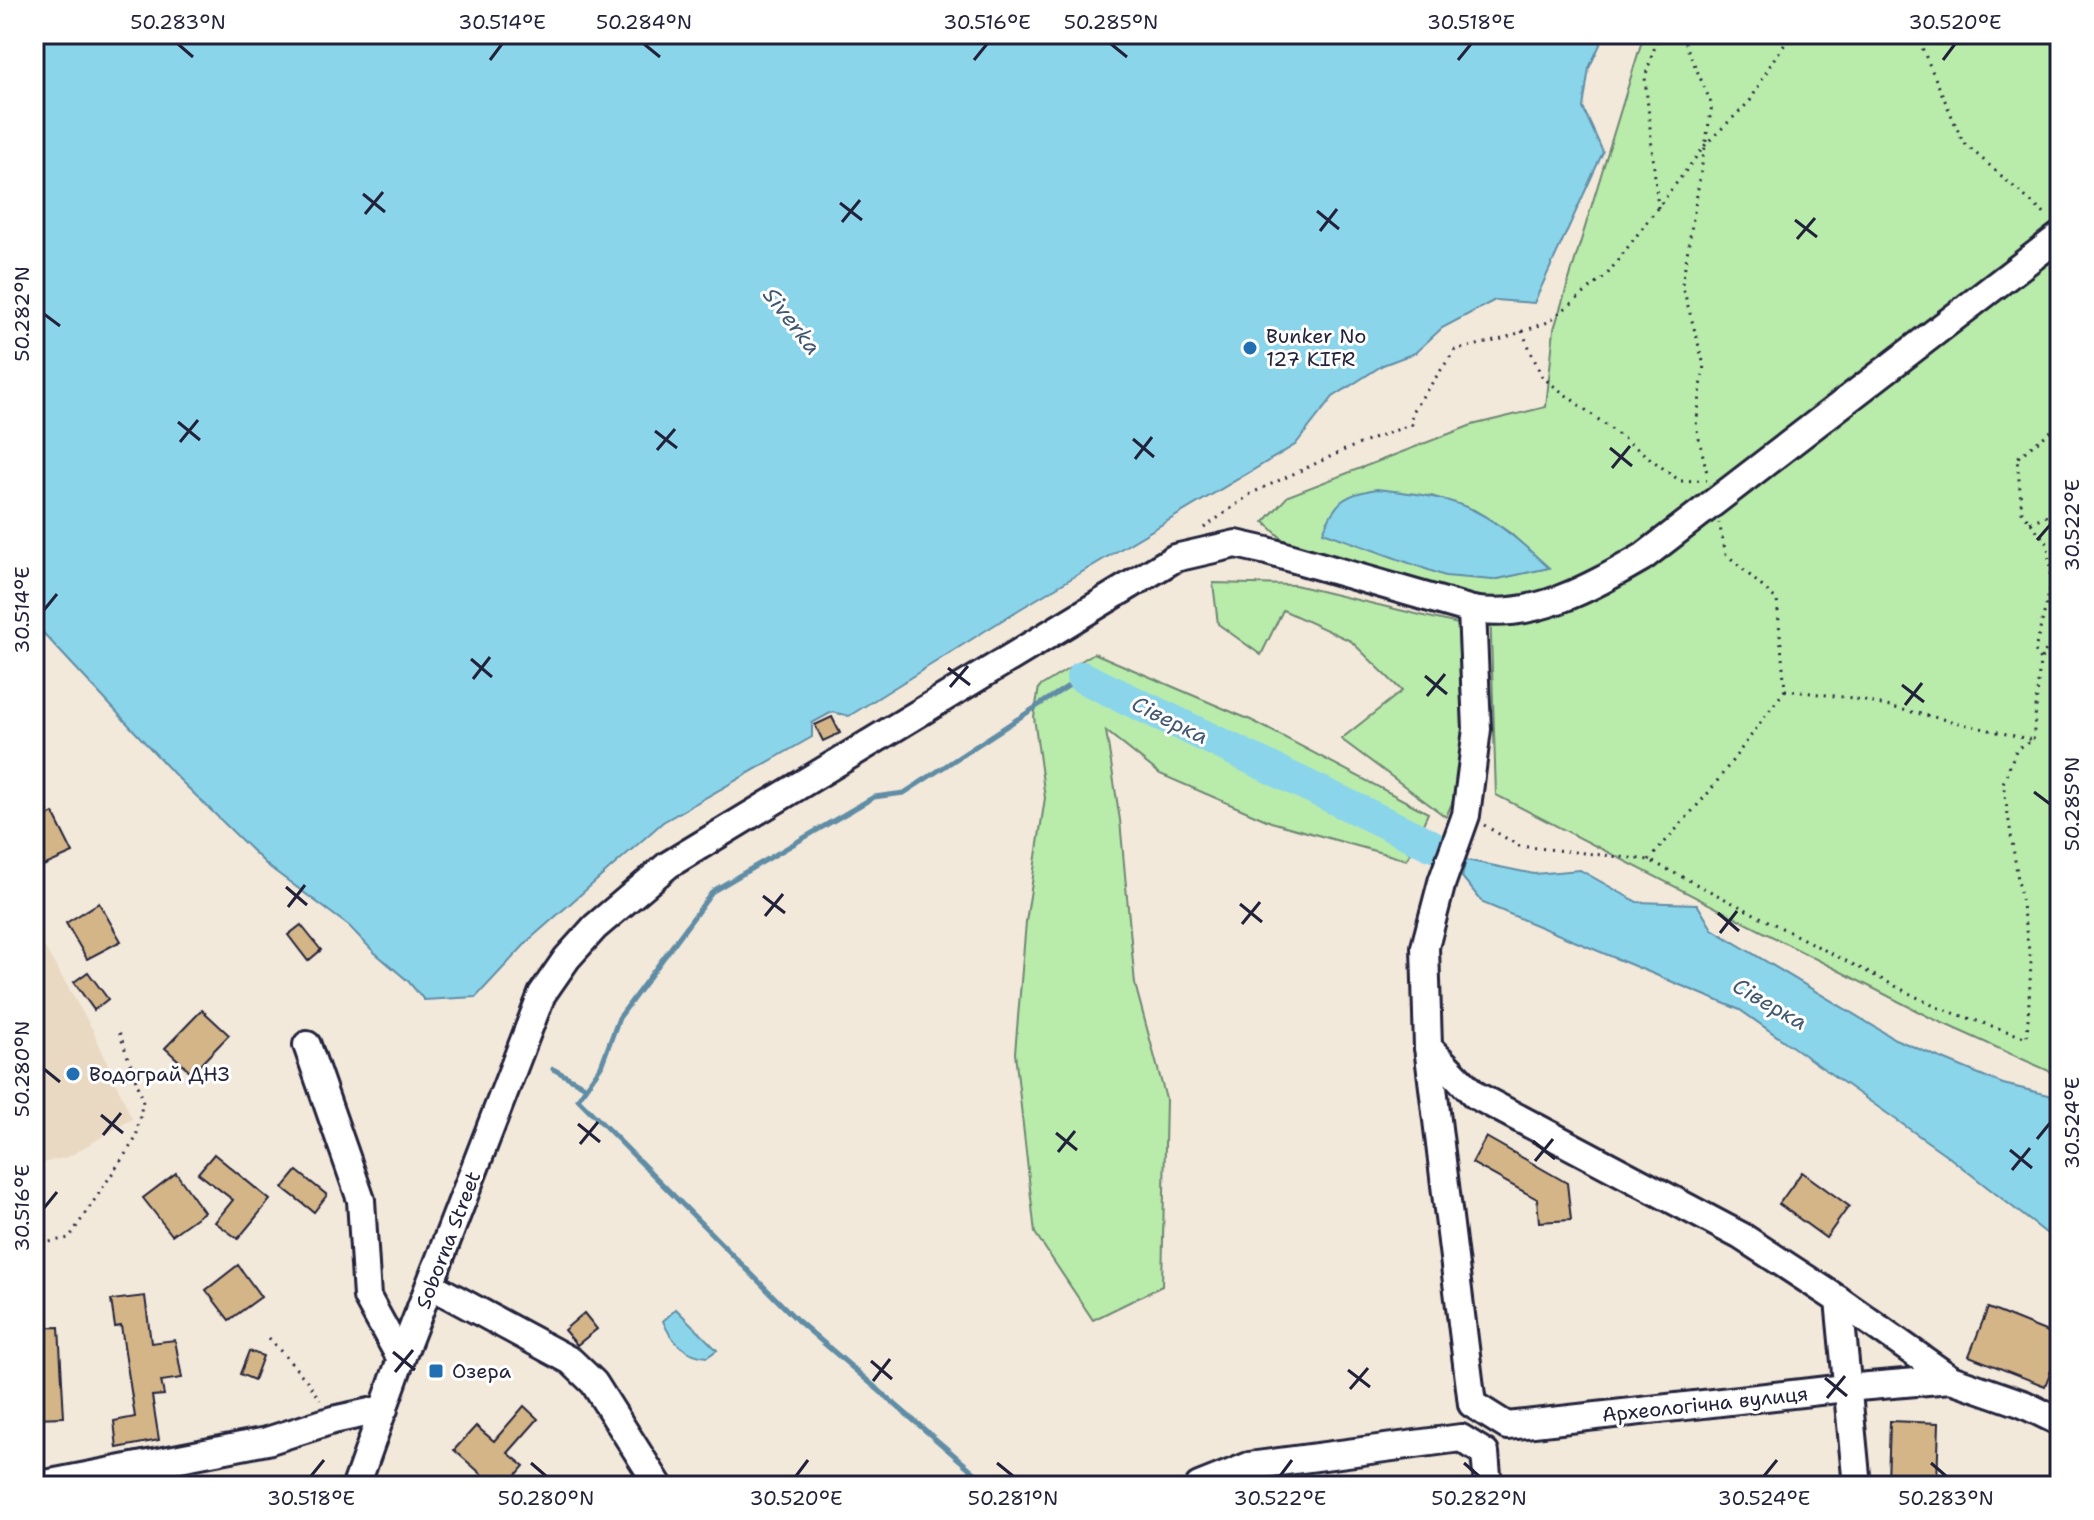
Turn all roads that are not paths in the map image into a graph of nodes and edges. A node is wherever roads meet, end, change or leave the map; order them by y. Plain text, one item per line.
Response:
1 (2055, 227) edge
2 (1472, 610) junction
3 (307, 1045) dead end
4 (1428, 1047) junction
5 (432, 1286) junction
6 (1839, 1300) junction
7 (401, 1359) junction
8 (1951, 1379) junction
9 (1846, 1388) junction
10 (384, 1409) junction
11 (2060, 1422) edge
12 (35, 1486) edge
13 (356, 1486) edge
14 (659, 1486) edge
15 (1199, 1486) edge
16 (1488, 1486) edge
17 (1857, 1486) edge

1 - 2 street, Soborna Street
2 - 4 street
2 - 5 street, Soborna Street
3 - 7 street
4 - 6 street
4 - 9 street, Археологічна вулиця
5 - 7 street, Soborna Street
5 - 14 street
6 - 8 street
6 - 9 street
7 - 10 street, Soborna Street
8 - 9 street, Археологічна вулиця
8 - 11 street
9 - 17 street
10 - 12 street
10 - 13 street, Soborna Street
15 - 16 street

